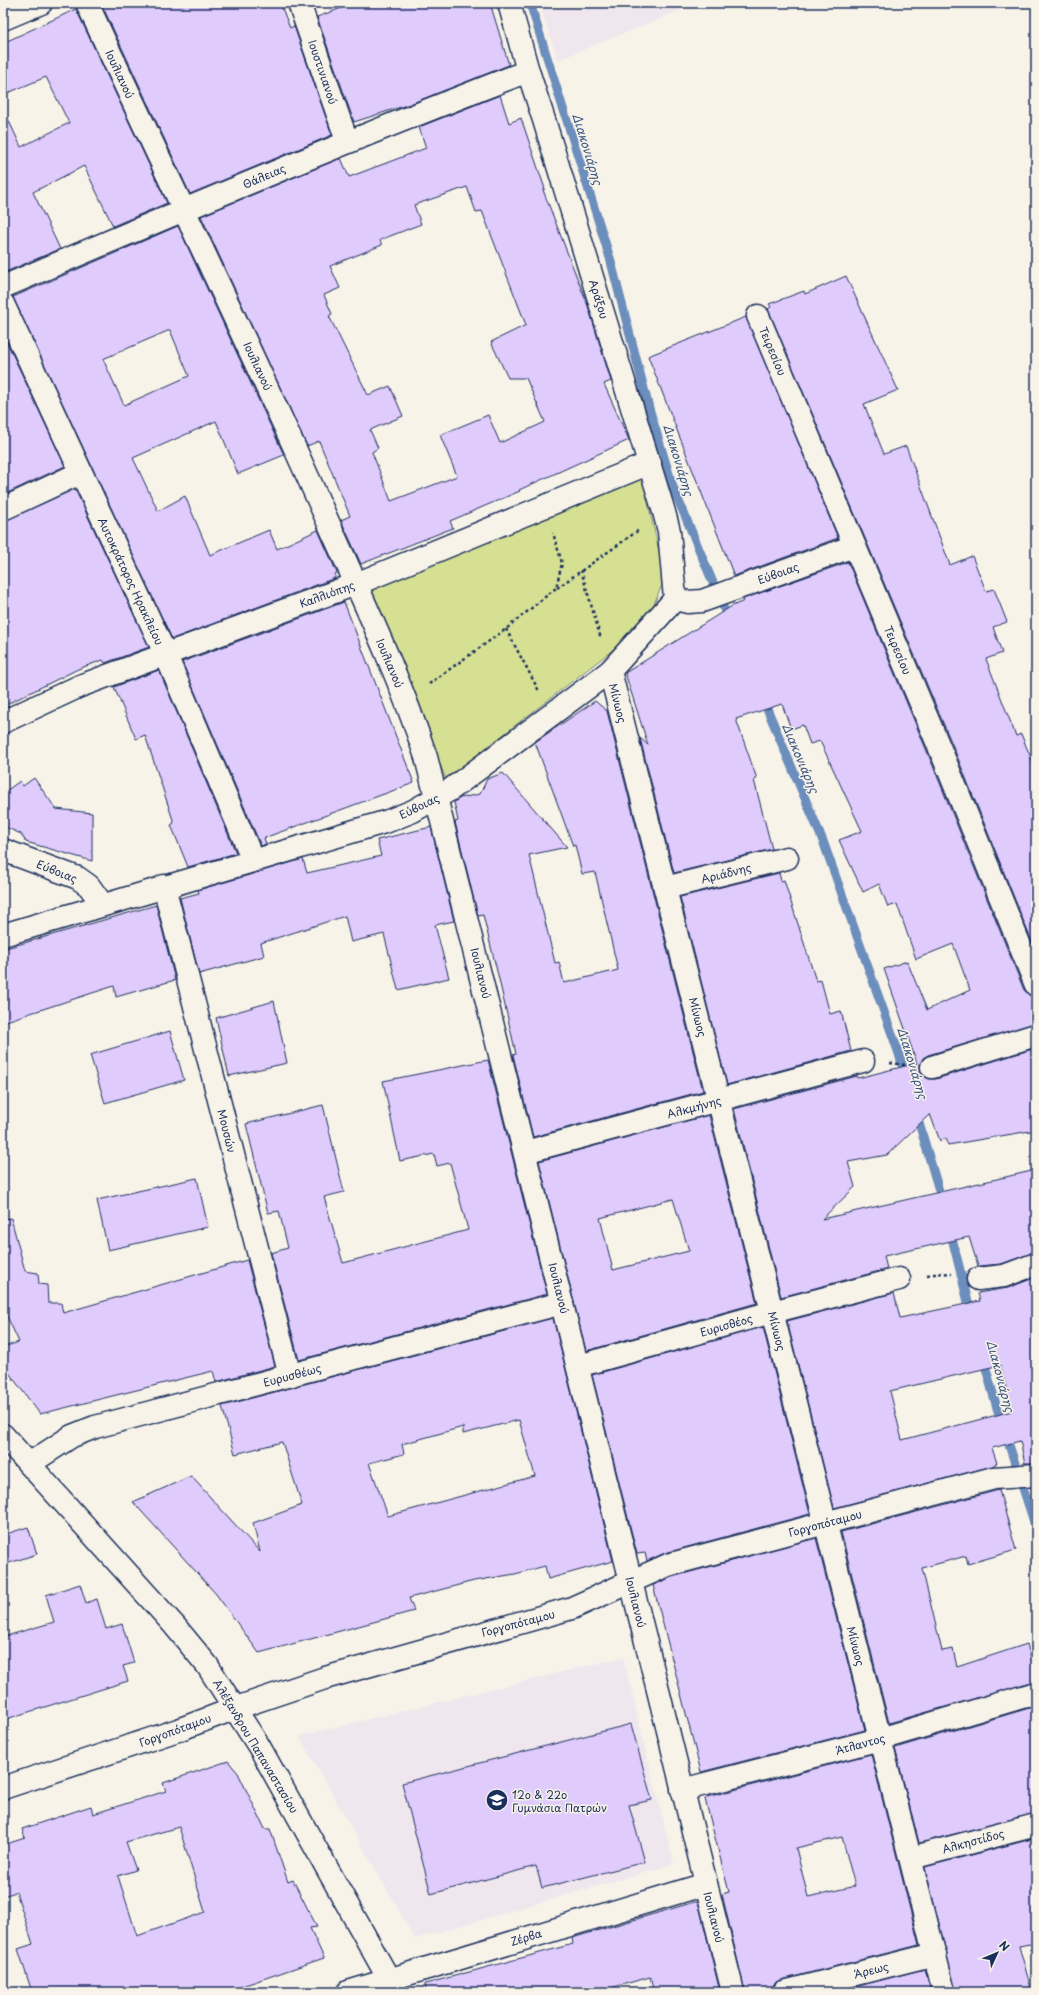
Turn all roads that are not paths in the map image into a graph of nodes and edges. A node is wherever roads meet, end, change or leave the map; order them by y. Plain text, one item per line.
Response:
1 (87, 3) edge
2 (299, 3) edge
3 (508, 3) edge
4 (37, 4) edge
5 (3, 19) edge
6 (528, 71) junction
7 (347, 141) junction
8 (183, 209) junction
9 (3, 287) edge
10 (3, 304) edge
11 (758, 316) dead end
12 (650, 463) junction
13 (80, 473) junction
14 (3, 509) edge
15 (854, 546) junction
16 (356, 584) junction
17 (675, 599) junction
18 (165, 653) junction
19 (610, 671) junction
20 (3, 722) edge
21 (437, 798) junction
22 (3, 850) edge
23 (787, 858) dead end
24 (253, 860) junction
25 (164, 886) junction
26 (665, 888) junction
27 (102, 904) junction
28 (3, 935) edge
29 (1036, 985) edge
30 (1036, 1035) edge
31 (863, 1061) road end
32 (932, 1067) road end
33 (719, 1101) junction
34 (525, 1152) junction
35 (1036, 1264) edge
36 (898, 1279) road end
37 (978, 1279) road end
38 (562, 1303) junction
39 (772, 1312) junction
40 (578, 1366) junction
41 (290, 1376) junction
42 (3, 1435) edge
43 (29, 1464) junction
44 (1035, 1475) edge
45 (825, 1522) junction
46 (630, 1581) junction
47 (1036, 1693) edge
48 (236, 1708) junction
49 (880, 1739) junction
50 (3, 1788) edge
51 (682, 1790) junction
52 (1036, 1825) edge
53 (910, 1858) junction
54 (706, 1884) junction
55 (935, 1954) junction
56 (392, 1985) edge
57 (348, 1992) edge
58 (733, 1992) edge
59 (784, 1992) edge
60 (944, 1992) edge

1 - 8 street, Ιουλιανού
2 - 7 street, Ιουστινιανού
3 - 6 street, Αράξου
4 - 5 street
6 - 7 street, Θάλειας
6 - 12 street, Αράξου
7 - 8 street, Θάλειας
8 - 9 street, Θάλειας
8 - 16 street, Ιουλιανού
10 - 13 street, Αυτοκράτορος Ηρακλείου
11 - 15 street, Τειρεσίου
12 - 16 street, Καλλιόπης
12 - 17 street, Αράξου
13 - 14 street
13 - 18 street, Αυτοκράτορος Ηρακλείου
15 - 17 street, Εύβοιας
15 - 29 street, Τειρεσίου
16 - 18 street, Καλλιόπης
16 - 21 street, Ιουλιανού
17 - 19 street, Εύβοιας
18 - 20 street, Καλλιόπης
18 - 24 street, Αυτοκράτορος Ηρακλείου
19 - 21 street, Εύβοιας
19 - 26 street, Μίνωος
21 - 24 street, Εύβοιας
21 - 34 street, Ιουλιανού
22 - 27 street, Εύβοιας
23 - 26 street, Αριάδνης
24 - 25 street, Εύβοιας
25 - 27 street, Εύβοιας
25 - 41 street, Μουσών
26 - 33 street, Μίνωος
27 - 28 street, Εύβοιας
30 - 32 street
31 - 33 street, Αλκμήνης
33 - 34 street, Αλκμήνης
33 - 39 street, Μίνωος
34 - 38 street, Ιουλιανού
35 - 37 street
36 - 39 street, Ευρισθέος
38 - 40 street, Ιουλιανού
38 - 41 street, Ευρυσθέως
39 - 40 street, Ευρισθέος
39 - 45 street, Μίνωος
40 - 46 street, Ιουλιανού
41 - 43 street, Ευρυσθέως
42 - 43 street, Αλέξανδρου Παπαναστασίου
43 - 48 street, Αλέξανδρου Παπαναστασίου
44 - 45 street, Γοργοπόταμου
45 - 46 street, Γοργοπόταμου
45 - 49 street, Μίνωος
46 - 48 street, Γοργοπόταμου
46 - 51 street, Ιουλιανού
47 - 49 street, Άτλαντος
48 - 50 street, Γοργοπόταμου
48 - 56 street, Αλέξανδρου Παπαναστασίου
49 - 51 street, Άτλαντος
49 - 53 street, Μίνωος
51 - 54 street, Ιουλιανού
52 - 53 street, Αλκηστίδος
53 - 55 street, Μίνωος
54 - 56 street, Ζέρβα
54 - 58 street, Ιουλιανού
55 - 59 street, Άρεως
55 - 60 street, Μίνωος
56 - 57 street, Ζέρβα

